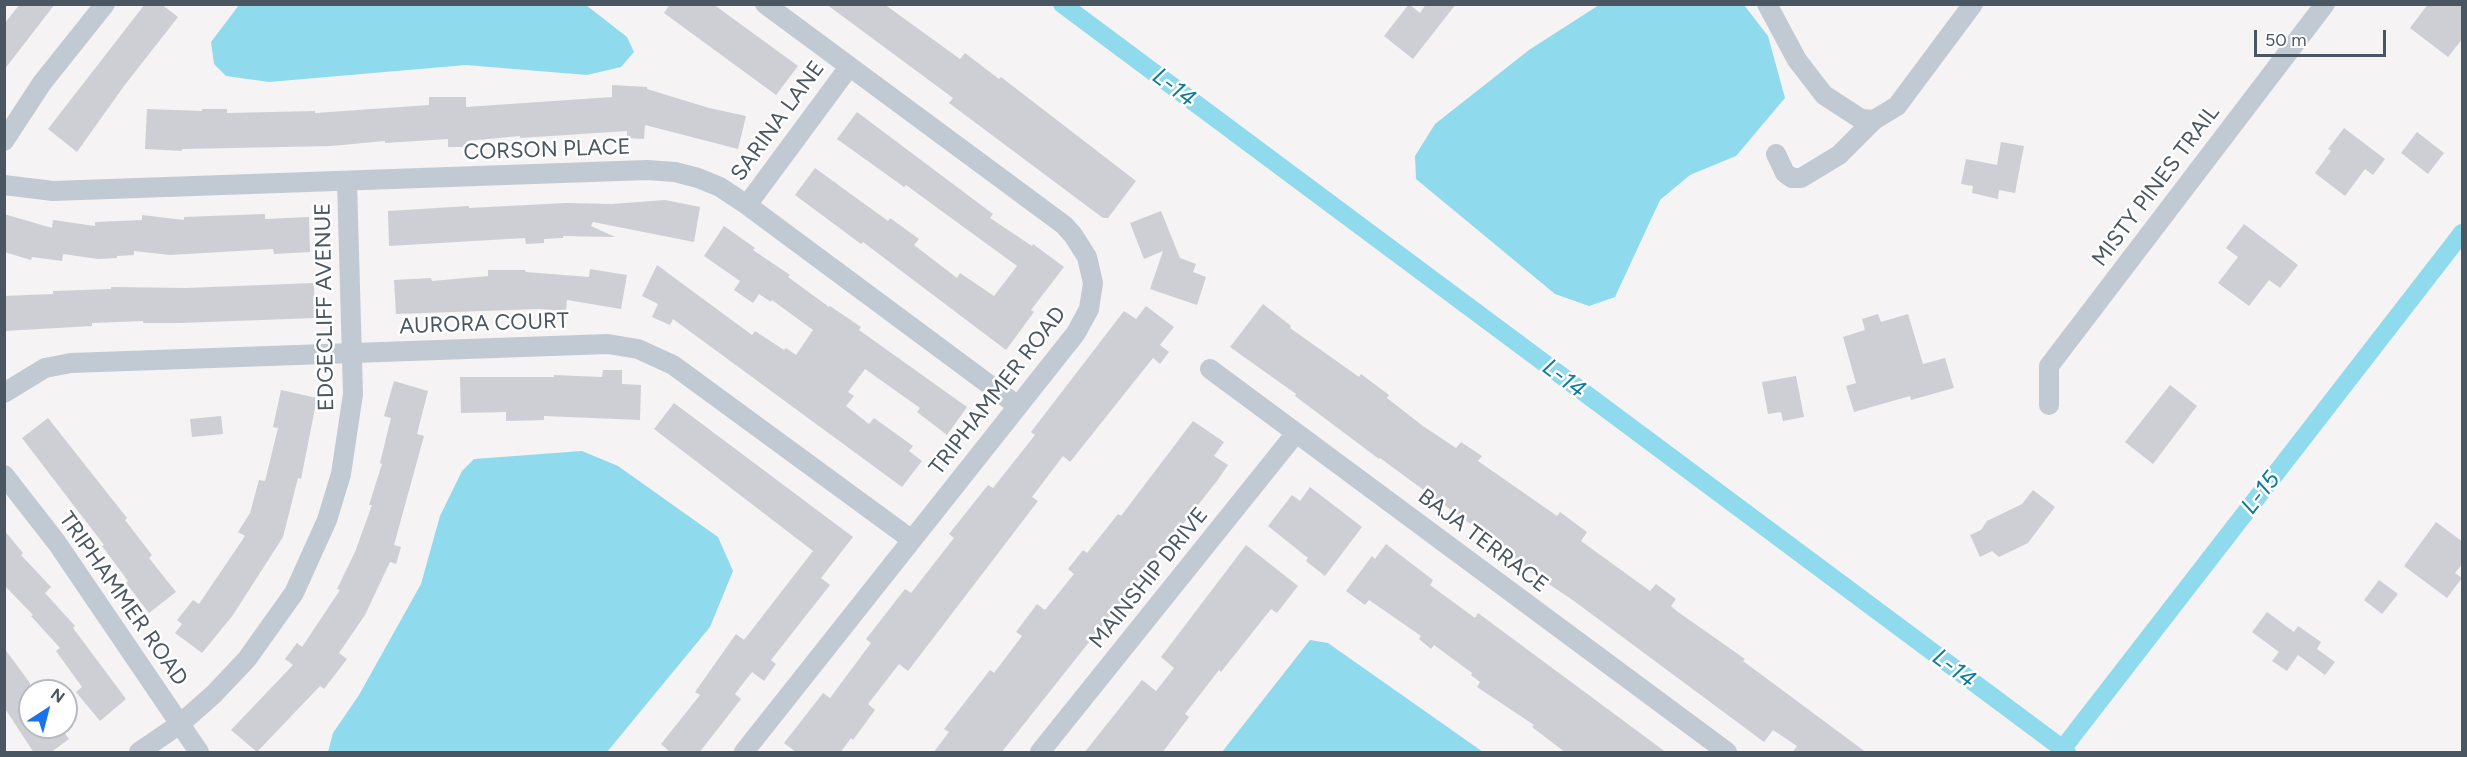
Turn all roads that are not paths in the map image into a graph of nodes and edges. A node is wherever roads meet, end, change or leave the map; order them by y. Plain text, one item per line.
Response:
1 (105, 4) edge
2 (765, 4) edge
3 (1767, 4) edge
4 (1973, 4) edge
5 (2325, 4) edge
6 (849, 67) junction
7 (1874, 120) junction
8 (4, 141) edge
9 (1776, 154) dead end
10 (347, 181) junction
11 (4, 185) edge
12 (747, 205) junction
13 (353, 353) junction
14 (1210, 369) dead end
15 (4, 393) edge
16 (2049, 405) dead end
17 (1018, 406) junction
18 (1296, 433) junction
19 (4, 475) edge
20 (912, 540) junction
21 (180, 724) junction
22 (139, 753) edge
23 (199, 753) edge
24 (744, 753) edge
25 (1041, 753) edge
26 (1727, 753) edge

1 - 8 street
2 - 6 street, TRIPHAMMER ROAD
3 - 7 street
4 - 7 street
5 - 16 street, MISTY PINES TRAIL
6 - 12 street, SARINA LANE
6 - 17 street, TRIPHAMMER ROAD
7 - 9 street
10 - 11 street, CORSON PLACE
10 - 12 street, CORSON PLACE
10 - 13 street, EDGECLIFF AVENUE
12 - 17 street, CORSON PLACE
13 - 15 street, AURORA COURT
13 - 20 street, AURORA COURT
13 - 21 street, EDGECLIFF AVENUE
14 - 18 street, BAJA TERRACE
17 - 20 street, TRIPHAMMER ROAD
18 - 25 street, MAINSHIP DRIVE
18 - 26 street, BAJA TERRACE
19 - 21 street, TRIPHAMMER ROAD
20 - 24 street, TRIPHAMMER ROAD
21 - 22 street, EDGECLIFF AVENUE
21 - 23 street, TRIPHAMMER ROAD

